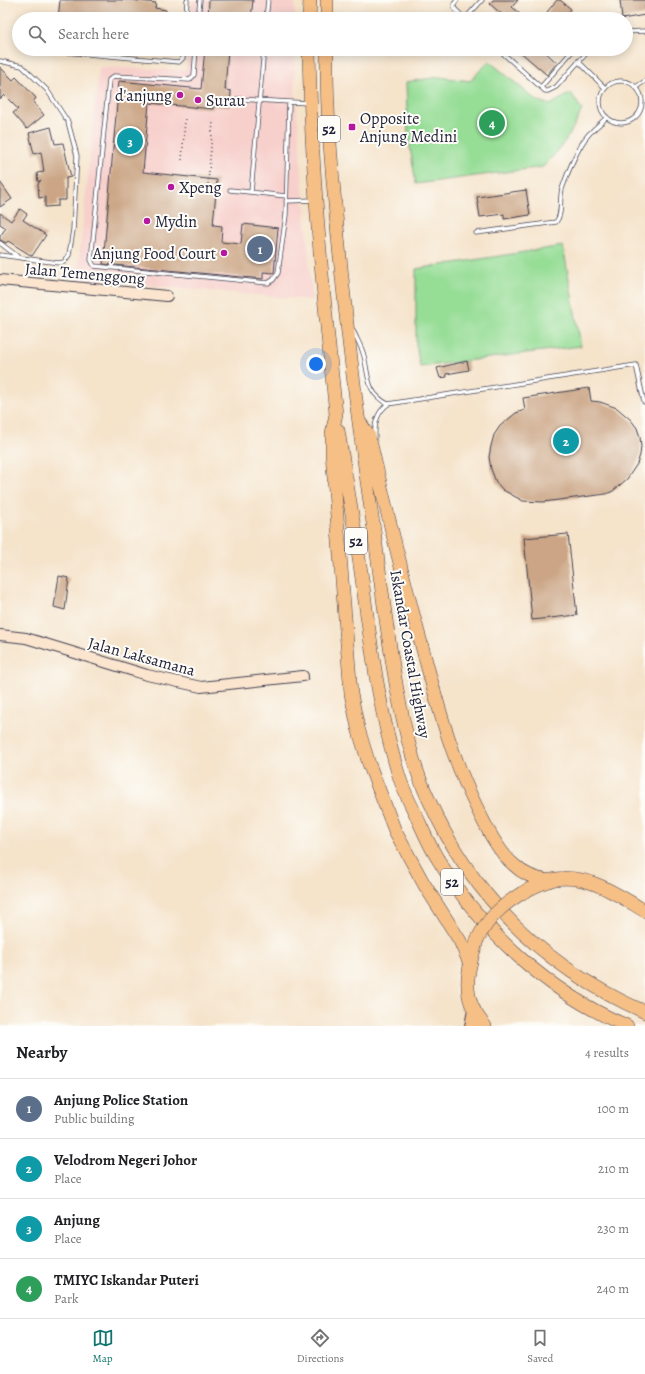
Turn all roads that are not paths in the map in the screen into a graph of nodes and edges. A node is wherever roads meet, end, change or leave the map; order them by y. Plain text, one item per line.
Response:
1 (187, 0) edge
2 (200, 0) edge
3 (268, 0) edge
4 (310, 0) edge
5 (327, 0) edge
6 (457, 0) edge
7 (482, 0) edge
8 (186, 12) edge
9 (199, 12) edge
10 (267, 12) edge
11 (309, 12) edge
12 (327, 12) edge
13 (458, 12) edge
14 (471, 12) edge
15 (645, 31) edge
16 (633, 32) edge
17 (111, 56) edge
18 (183, 56) edge
19 (195, 56) edge
20 (263, 56) edge
21 (309, 56) edge
22 (326, 56) edge
23 (506, 56) edge
24 (568, 56) edge
25 (583, 56) edge
26 (0, 61) edge
27 (578, 61) junction
28 (645, 81) edge
29 (541, 87) junction
30 (636, 87) junction
31 (606, 88) junction
32 (237, 99) dead end
33 (259, 101) junction
34 (289, 103) junction
35 (310, 103) junction
36 (607, 117) junction
37 (230, 190) dead end
38 (251, 192) junction
39 (286, 196) junction
40 (315, 200) junction
41 (286, 201) junction
42 (476, 233) dead end
43 (0, 243) edge
44 (0, 255) edge
45 (17, 256) junction
46 (0, 280) edge
47 (167, 296) dead end
48 (346, 315) junction
49 (644, 402) edge
50 (388, 404) junction
51 (336, 414) junction
52 (358, 419) junction
53 (376, 440) dead end
54 (376, 446) dead end
55 (375, 460) junction
56 (0, 634) edge
57 (303, 676) dead end
58 (549, 881) junction
59 (645, 911) edge
60 (470, 964) junction
61 (474, 1010) junction
62 (645, 1012) edge
63 (471, 1026) edge
64 (485, 1026) edge
65 (627, 1026) edge

1 - 8 lane
2 - 9 lane
3 - 10 lane
4 - 11 highway
5 - 12 highway
6 - 13 lane
7 - 14 lane
15 - 16 lane
17 - 18 lane
19 - 41 lane
20 - 33 lane
21 - 35 highway, 52
22 - 48 highway, 52
23 - 29 lane
24 - 29 lane
25 - 27 lane
26 - 45 lane
27 - 29 lane
27 - 31 lane
28 - 30 lane
30 - 31 lane
30 - 36 lane
31 - 36 lane
32 - 33 lane
33 - 34 lane
33 - 38 lane
34 - 35 lane
34 - 39 lane
35 - 40 highway, 52
36 - 42 lane
37 - 38 lane
38 - 39 lane
39 - 41 lane
40 - 41 lane
40 - 51 highway, 52
43 - 45 lane
44 - 45 lane
46 - 47 street, Jalan Temenggong
48 - 50 lane
48 - 52 highway, 52
49 - 50 lane
50 - 53 lane
51 - 60 highway
51 - 65 highway, 52
52 - 55 highway
52 - 62 highway, Iskandar Coastal Highway / 52
54 - 55 lane
55 - 58 highway
56 - 57 street, Jalan Laksamana
58 - 59 highway
58 - 60 highway, bridge
60 - 61 highway
61 - 63 main road
61 - 64 highway

